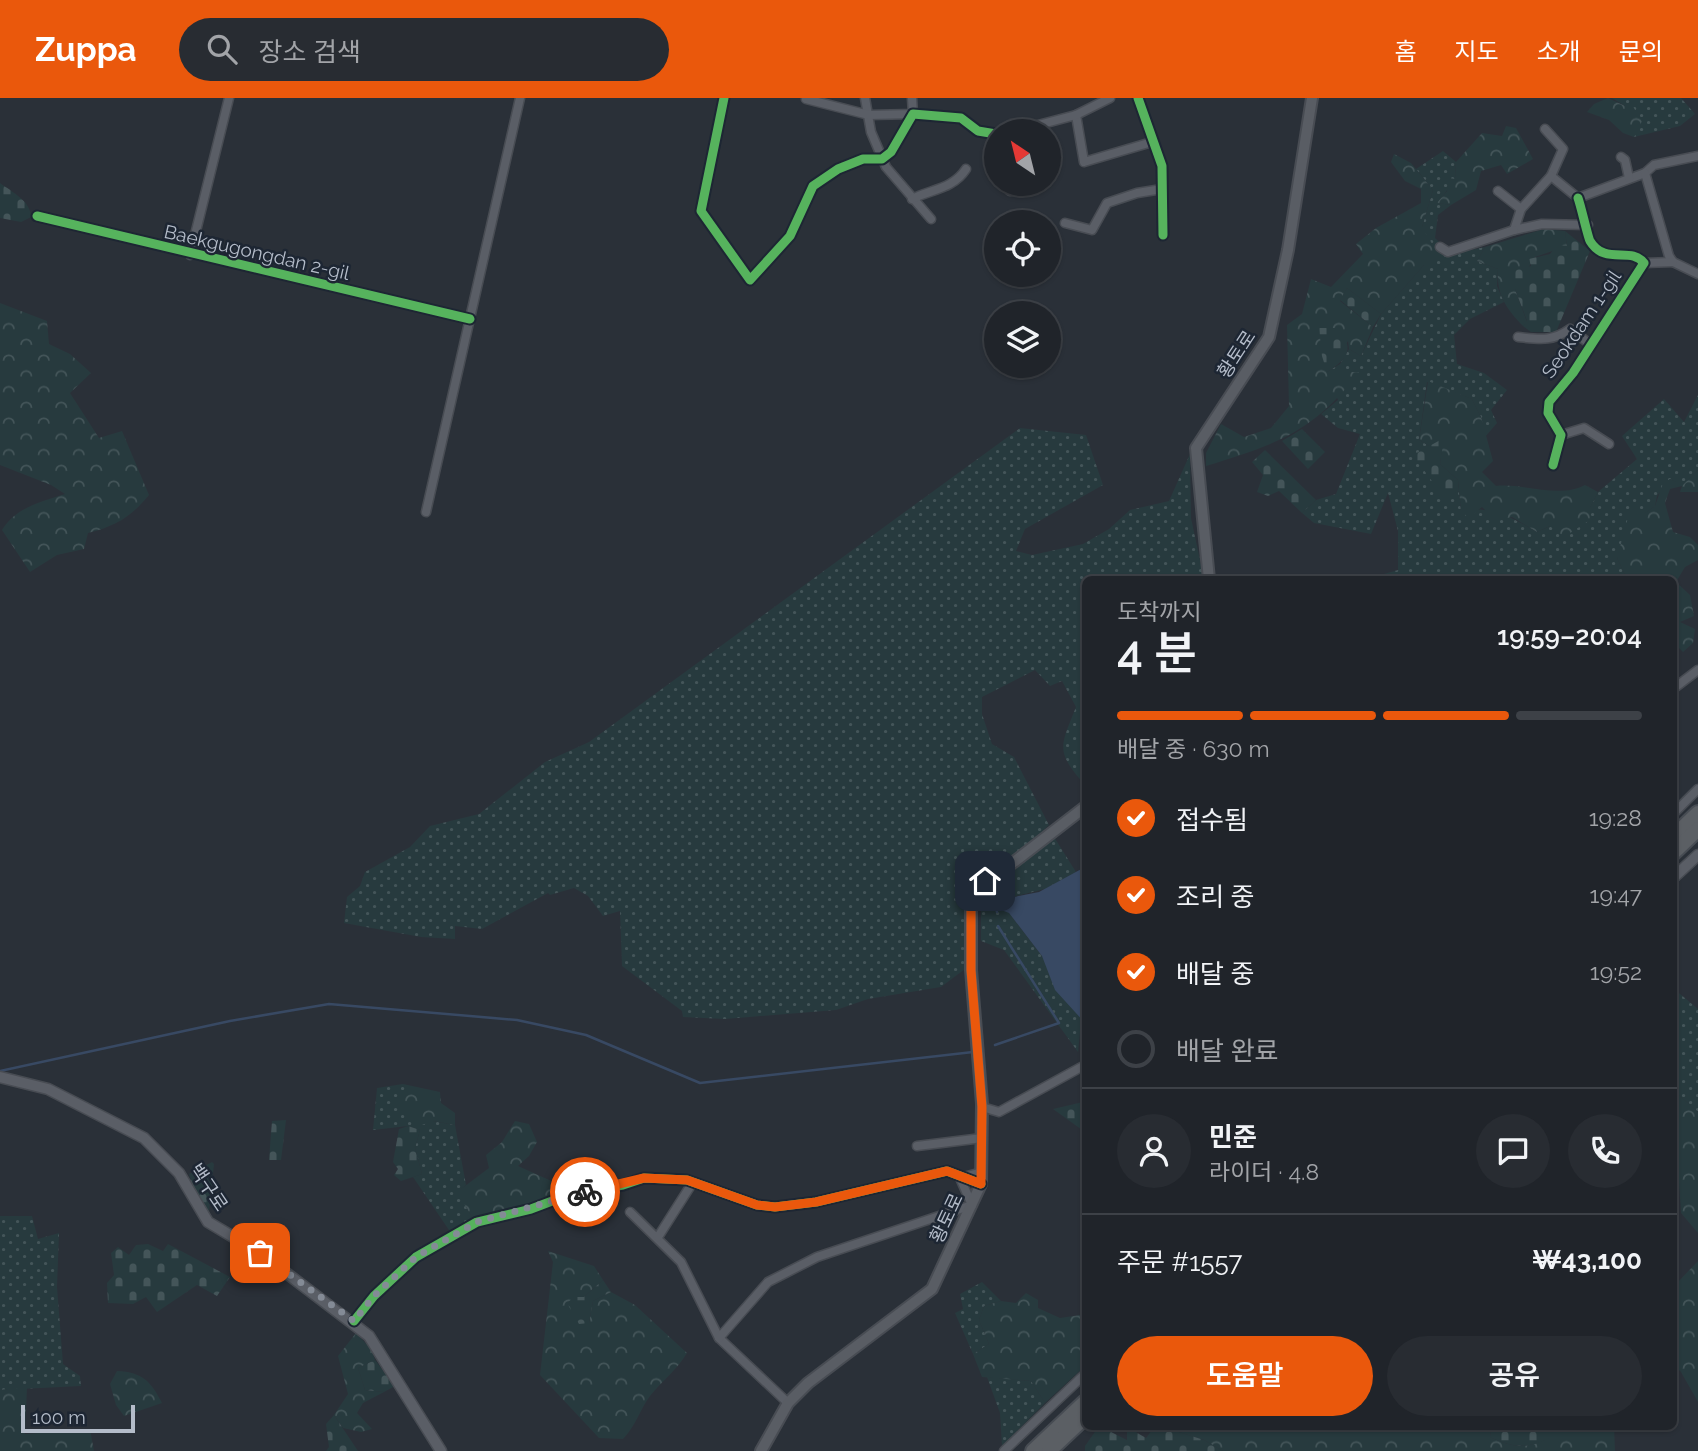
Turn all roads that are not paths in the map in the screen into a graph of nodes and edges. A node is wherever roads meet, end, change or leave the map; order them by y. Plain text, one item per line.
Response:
1 (229, 98) edge
2 (520, 98) edge
3 (724, 98) edge
4 (865, 98) edge
5 (912, 98) edge
6 (1110, 98) edge
7 (1138, 98) edge
8 (1312, 98) edge
9 (806, 99) edge
10 (913, 114) junction
11 (869, 115) junction
12 (1076, 115) junction
13 (1061, 119) edge
14 (1545, 129) dead end
15 (984, 132) edge
16 (1152, 142) junction
17 (1698, 156) edge
18 (1621, 157) dead end
19 (882, 159) junction
20 (965, 169) dead end
21 (1645, 173) junction
22 (1551, 176) junction
23 (1629, 178) junction
24 (1163, 189) junction
25 (1498, 191) dead end
26 (1578, 198) junction
27 (912, 199) junction
28 (1521, 209) junction
29 (37, 216) dead end
30 (931, 219) dead end
31 (1065, 223) dead end
32 (1588, 225) junction
33 (1514, 230) junction
34 (1163, 235) dead end
35 (1440, 247) dead end
36 (190, 255) junction
37 (1673, 261) junction
38 (1644, 263) junction
39 (1698, 274) edge
40 (470, 319) junction
41 (1518, 337) dead end
42 (1590, 344) junction
43 (1561, 435) junction
44 (1609, 444) dead end
45 (1553, 465) dead end
46 (426, 512) dead end
47 (1209, 576) edge
48 (1698, 670) edge
49 (1677, 686) edge
50 (1698, 789) edge
51 (1082, 809) edge
52 (1677, 810) edge
53 (1698, 813) edge
54 (1698, 829) edge
55 (1677, 832) edge
56 (1677, 849) edge
57 (1698, 855) edge
58 (1677, 874) edge
59 (1082, 1067) edge
60 (0, 1077) edge
61 (982, 1107) junction
62 (982, 1138) junction
63 (917, 1146) dead end
64 (982, 1172) junction
65 (960, 1178) junction
66 (694, 1182) junction
67 (981, 1184) junction
68 (972, 1205) junction
69 (630, 1212) dead end
70 (659, 1237) junction
71 (354, 1321) junction
72 (719, 1338) junction
73 (1082, 1377) edge
74 (788, 1403) junction
75 (1082, 1405) edge
76 (1082, 1420) edge
77 (441, 1451) edge
78 (761, 1451) edge
79 (1004, 1451) edge
80 (1032, 1451) edge
81 (1049, 1451) edge

1 - 36 street
2 - 40 street
3 - 19 street
4 - 11 street
5 - 10 street
6 - 12 street
7 - 16 street
8 - 47 main road, 황토로
9 - 11 street
10 - 11 street
10 - 15 street
10 - 19 street
11 - 19 street
12 - 13 street
12 - 16 street
14 - 22 street
16 - 24 street
17 - 21 street
18 - 23 street
19 - 27 street
20 - 27 street
21 - 23 street
21 - 37 street
22 - 26 street
22 - 28 street
23 - 26 street
24 - 31 street
24 - 34 street
25 - 28 street
26 - 32 street, Seokdam 1-gil
27 - 30 street
28 - 33 street
29 - 36 street, Baekgugongdan 2-gil
32 - 33 street
32 - 38 street, Seokdam 1-gil
33 - 35 street
36 - 40 street, Baekgugongdan 2-gil
37 - 38 street
37 - 39 street
38 - 42 street, Seokdam 1-gil
40 - 46 street
41 - 42 street, Seokdam 1-gil
42 - 43 street, Seokdam 1-gil
43 - 44 street
43 - 45 street
48 - 49 street
50 - 52 street
51 - 61 main road, 황토로
53 - 55 highway
54 - 56 highway
57 - 58 street
59 - 61 street
60 - 71 street, 백구로
61 - 62 main road, 황토로
62 - 63 street
62 - 64 main road, 황토로
64 - 65 street
64 - 67 main road, 황토로
65 - 66 street
65 - 67 street
65 - 68 street
66 - 70 street
66 - 71 street
67 - 68 main road, 황토로
68 - 72 street
68 - 74 main road, 황토로
69 - 70 street
70 - 72 street
71 - 77 street, 백구로
72 - 74 street
73 - 79 street
74 - 78 main road, 황토로
75 - 80 highway
76 - 81 highway

